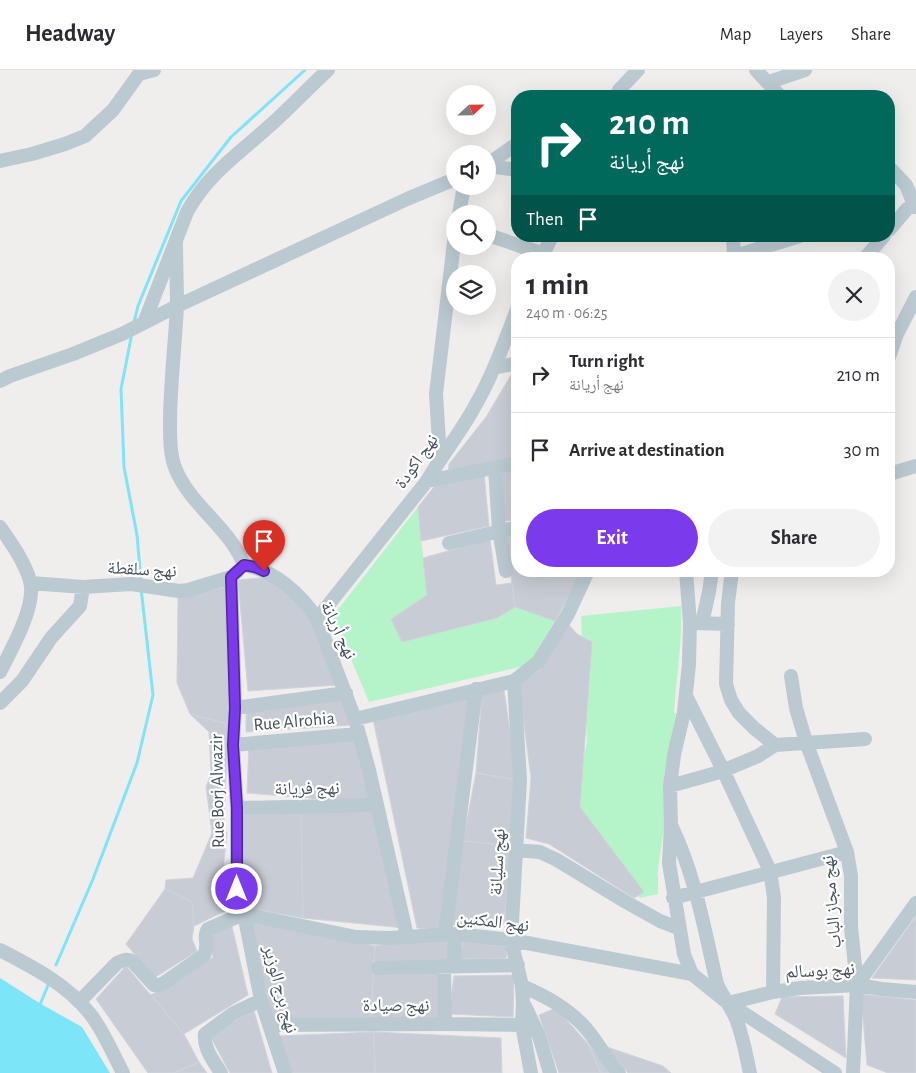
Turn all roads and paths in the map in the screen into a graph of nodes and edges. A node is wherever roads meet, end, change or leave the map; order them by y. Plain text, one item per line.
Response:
1 (154, 70) edge
2 (328, 70) edge
3 (638, 70) edge
4 (756, 70) edge
5 (804, 70) edge
6 (137, 72) edge
7 (769, 82) junction
8 (621, 90) edge
9 (775, 90) edge
10 (511, 148) edge
11 (496, 159) edge
12 (0, 161) edge
13 (496, 166) edge
14 (511, 169) edge
15 (895, 173) edge
16 (446, 183) edge
17 (913, 207) edge
18 (895, 212) edge
19 (895, 224) edge
20 (496, 238) edge
21 (176, 241) junction
22 (781, 242) edge
23 (879, 242) edge
24 (533, 252) edge
25 (748, 252) edge
26 (870, 252) edge
27 (453, 255) edge
28 (916, 297) edge
29 (177, 306) junction
30 (144, 323) junction
31 (511, 324) edge
32 (895, 340) edge
33 (511, 364) edge
34 (494, 368) junction
35 (0, 381) edge
36 (440, 458) junction
37 (511, 465) edge
38 (916, 466) edge
39 (495, 468) junction
40 (895, 472) edge
41 (427, 481) junction
42 (0, 527) edge
43 (511, 528) edge
44 (499, 530) junction
45 (448, 543) dead end
46 (244, 565) junction
47 (506, 570) dead end
48 (231, 577) junction
49 (585, 577) edge
50 (687, 577) edge
51 (711, 577) edge
52 (731, 577) edge
53 (31, 583) junction
54 (83, 587) junction
55 (316, 618) junction
56 (696, 623) junction
57 (728, 624) junction
58 (0, 672) edge
59 (791, 676) dead end
60 (514, 681) junction
61 (476, 689) junction
62 (346, 693) junction
63 (686, 696) junction
64 (0, 702) edge
65 (235, 708) junction
66 (355, 719) junction
67 (358, 734) junction
68 (865, 739) dead end
69 (806, 742) junction
70 (233, 745) junction
71 (775, 745) junction
72 (723, 770) junction
73 (670, 786) junction
74 (378, 805) junction
75 (237, 808) junction
76 (671, 825) junction
77 (516, 850) junction
78 (847, 852) junction
79 (770, 871) junction
80 (695, 891) junction
81 (673, 898) junction
82 (915, 905) edge
83 (244, 914) junction
84 (678, 928) junction
85 (450, 934) junction
86 (406, 936) junction
87 (511, 940) junction
88 (0, 950) edge
89 (518, 965) junction
90 (449, 966) junction
91 (378, 968) dead end
92 (692, 974) junction
93 (857, 985) junction
94 (522, 986) junction
95 (773, 992) junction
96 (916, 992) edge
97 (261, 1000) junction
98 (79, 1002) junction
99 (524, 1003) junction
100 (728, 1003) junction
101 (445, 1024) junction
102 (270, 1025) junction
103 (522, 1025) junction
104 (122, 1073) edge
105 (221, 1073) edge
106 (285, 1073) edge
107 (531, 1073) edge
108 (550, 1073) edge
109 (619, 1073) edge
110 (750, 1073) edge
111 (835, 1073) edge
112 (853, 1073) edge

1 - 6 street
2 - 21 street
3 - 8 street
4 - 7 street
5 - 7 street
6 - 12 street
7 - 9 street
10 - 11 street
13 - 14 street
15 - 17 street
16 - 29 street
17 - 18 street
17 - 19 street
20 - 24 street
21 - 29 street
21 - 30 street
22 - 25 street
23 - 26 street
27 - 36 street
28 - 32 street
29 - 30 street
29 - 46 street
30 - 35 street
31 - 34 street, نهج اكودة
33 - 34 street
34 - 36 street, نهج اكودة
36 - 41 street, نهج اكودة
37 - 39 street
38 - 40 street
39 - 41 street
39 - 44 street
41 - 55 street, نهج اكودة
42 - 53 street
43 - 44 street
44 - 45 street
44 - 47 street
46 - 48 street, نهج سلقطة
46 - 55 street, نهج أريانة
48 - 54 street, نهج سلقطة
48 - 65 street, Rue Borj Alwazir
49 - 60 street
50 - 56 street
51 - 56 street
52 - 57 street
53 - 54 street, نهج سلقطة
53 - 58 street
54 - 64 street
55 - 62 street, نهج أريانة
56 - 57 street
56 - 63 street
57 - 71 street
59 - 69 street, نهج مجاز الباب
60 - 61 street
60 - 77 street, نهج سليانة
61 - 66 street
61 - 85 street
62 - 65 street
62 - 66 street, نهج أريانة
63 - 72 street
63 - 73 street
65 - 70 street, Rue Borj Alwazir
66 - 67 street, نهج أريانة
67 - 70 street, Rue Alrohia
67 - 74 street, نهج أريانة
68 - 69 street
69 - 71 street
69 - 78 street, نهج مجاز الباب
70 - 75 street, Rue Borj Alwazir
71 - 72 street
72 - 73 street
72 - 79 street
73 - 76 street
74 - 75 street, نهج فريانة
74 - 86 street, نهج أريانة
75 - 83 street, Rue Borj Alwazir
76 - 80 street
76 - 81 street
77 - 84 street
77 - 87 street, نهج سليانة
78 - 79 street
78 - 93 street, نهج مجاز الباب
79 - 80 street
79 - 95 street
80 - 81 street
80 - 100 street
81 - 84 street
82 - 93 street
83 - 86 street, نهج المكنين
83 - 97 street, نهج برج الوزير
83 - 98 street
84 - 92 street
85 - 86 street, نهج المكنين
85 - 87 street, نهج المكنين
85 - 90 street
87 - 89 street, نهج سليانة
87 - 92 street, نهج المكنين
88 - 98 street
89 - 90 street
89 - 94 street, نهج سليانة
90 - 91 street
90 - 101 street
92 - 100 street, نهج المكنين
93 - 95 street, نهج بوسالم
93 - 96 street, نهج بوسالم
93 - 112 street, نهج مجاز الباب
94 - 99 street, نهج سليانة
94 - 109 street
95 - 100 street, نهج بوسالم
97 - 102 street, نهج برج الوزير
97 - 105 street
98 - 104 street
99 - 103 street, نهج سليانة
99 - 108 street
100 - 110 street
100 - 111 street, نهج المكنين
101 - 102 street, نهج صيادة
101 - 103 street, نهج صيادة
102 - 106 street, نهج برج الوزير
103 - 107 street, نهج سليانة

